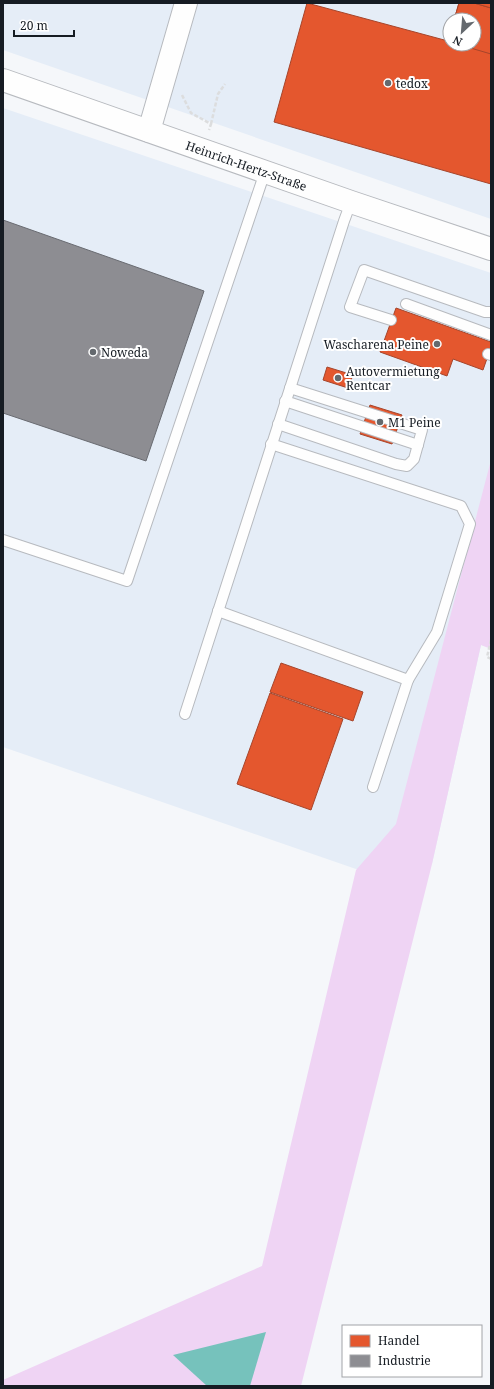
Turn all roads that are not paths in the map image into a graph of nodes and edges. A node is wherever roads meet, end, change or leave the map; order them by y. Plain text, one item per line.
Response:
1 (186, 3) edge
2 (3, 80) edge
3 (149, 131) junction
4 (265, 172) junction
5 (351, 202) junction
6 (491, 249) edge
7 (406, 304) dead end
8 (491, 312) edge
9 (391, 320) dead end
10 (491, 335) edge
11 (290, 388) junction
12 (285, 401) junction
13 (278, 424) junction
14 (272, 444) junction
15 (418, 445) junction
16 (3, 540) edge
17 (218, 611) junction
18 (408, 680) junction
19 (185, 714) dead end
20 (373, 787) dead end

1 - 3 street
2 - 3 street, Heinrich-Hertz-Straße
3 - 4 street, Heinrich-Hertz-Straße
4 - 5 street, Heinrich-Hertz-Straße
4 - 16 lane
5 - 6 street, Heinrich-Hertz-Straße
5 - 11 lane
7 - 10 lane
8 - 9 lane
11 - 12 lane
11 - 15 lane
12 - 13 lane
12 - 15 lane
13 - 14 lane
13 - 15 lane
14 - 17 lane
14 - 18 lane
17 - 18 lane
17 - 19 lane
18 - 20 lane

